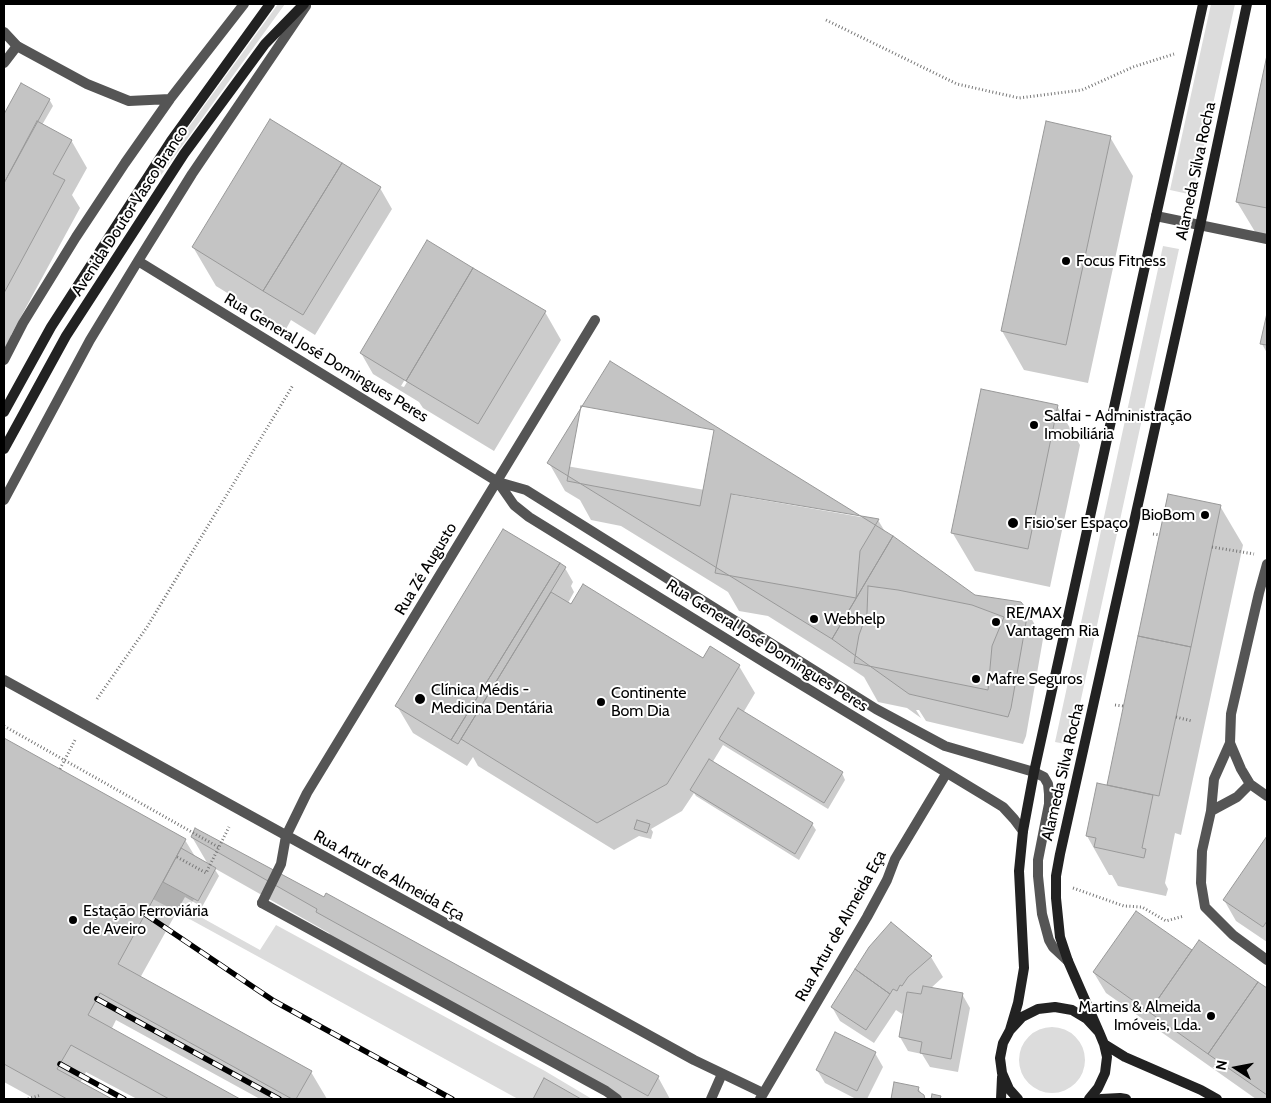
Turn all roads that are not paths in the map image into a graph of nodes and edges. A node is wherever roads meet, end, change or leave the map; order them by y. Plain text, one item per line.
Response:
1 (244, 4) edge
2 (270, 4) edge
3 (306, 4) edge
4 (1203, 4) edge
5 (1247, 4) edge
6 (4, 32) edge
7 (17, 46) junction
8 (4, 62) edge
9 (170, 99) junction
10 (1156, 216) junction
11 (1200, 226) junction
12 (1267, 239) edge
13 (138, 261) junction
14 (595, 320) dead end
15 (4, 360) edge
16 (4, 412) edge
17 (4, 449) edge
18 (498, 482) junction
19 (4, 500) edge
20 (1267, 564) edge
21 (1263, 594) edge
22 (4, 680) edge
23 (1230, 743) junction
24 (1034, 772) junction
25 (946, 774) junction
26 (1250, 784) junction
27 (1267, 796) edge
28 (1211, 811) junction
29 (1022, 831) junction
30 (286, 836) junction
31 (1267, 960) edge
32 (1068, 961) junction
33 (1010, 1030) junction
34 (1099, 1032) junction
35 (1104, 1044) junction
36 (722, 1074) junction
37 (1002, 1074) junction
38 (762, 1096) edge
39 (617, 1099) edge
40 (710, 1099) edge
41 (1001, 1099) edge
42 (1018, 1099) edge
43 (1089, 1099) edge
44 (1101, 1099) edge
45 (1126, 1099) edge
46 (1217, 1099) edge

1 - 9 street, Avenida Doutor Vasco Branco
2 - 16 main road, Avenida Doutor Vasco Branco
3 - 13 street
3 - 17 main road, Avenida Doutor Vasco Branco
4 - 10 main road, Alameda Silva Rocha
5 - 11 main road, Alameda Silva Rocha
6 - 7 street
7 - 8 street
7 - 9 street
9 - 15 street, Avenida Doutor Vasco Branco
10 - 11 street
10 - 24 main road, Alameda Silva Rocha
11 - 12 street
11 - 32 main road, Alameda Silva Rocha
13 - 18 street, Rua General José Domingues Peres
13 - 19 street
14 - 18 street, Rua Zé Augusto
18 - 24 street, Rua General José Domingues Peres
18 - 25 street, Rua General José Domingues Peres
18 - 30 street, Rua Zé Augusto
20 - 21 street
21 - 23 street
22 - 30 street, Rua Artur de Almeida Eça
23 - 26 street
23 - 28 street
24 - 29 main road, Alameda Silva Rocha
24 - 32 street, Alameda Silva Rocha
25 - 29 street, Rua General José Domingues Peres
25 - 38 street, Rua Artur de Almeida Eça
26 - 27 street
26 - 28 street
28 - 31 street
29 - 33 main road, Alameda Silva Rocha
30 - 36 street, Rua Artur de Almeida Eça
30 - 39 street, Rua Zé Augusto
32 - 34 main road, Alameda Silva Rocha
33 - 34 main road
33 - 37 main road, Alameda Silva Rocha
34 - 35 main road, Alameda Silva Rocha
35 - 43 main road
35 - 46 main road
36 - 38 street, Rua Artur de Almeida Eça
36 - 40 street
37 - 41 main road, Alameda Silva Rocha
37 - 42 main road
44 - 45 main road

